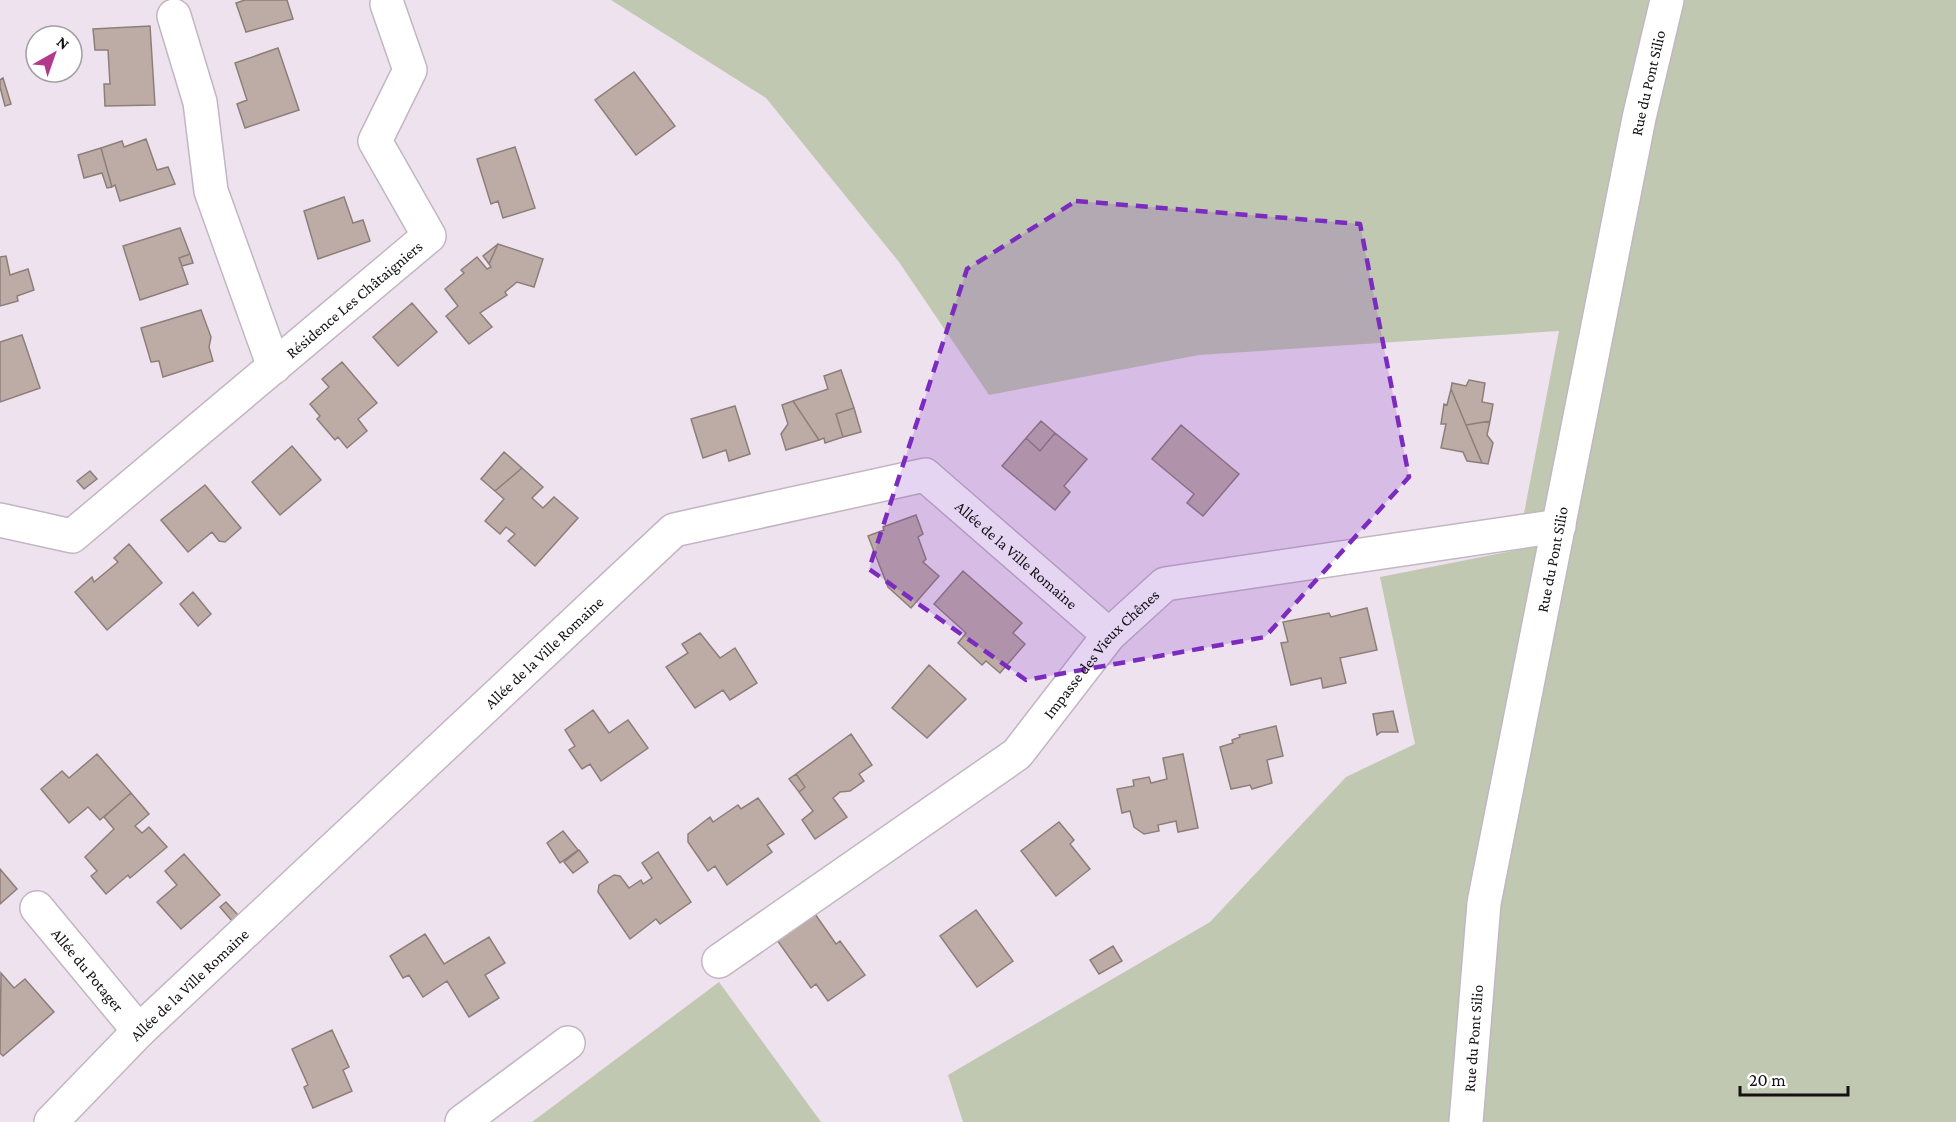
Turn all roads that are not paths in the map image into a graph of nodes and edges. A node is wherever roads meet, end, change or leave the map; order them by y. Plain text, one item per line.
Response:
1 (1667, 0) edge
2 (387, 4) dead end
3 (174, 16) dead end
4 (274, 367) junction
5 (0, 520) edge
6 (1559, 526) junction
7 (1109, 635) junction
8 (37, 908) dead end
9 (718, 961) dead end
10 (139, 1032) junction
11 (568, 1043) dead end
12 (51, 1122) edge
13 (462, 1122) edge
14 (1466, 1122) edge

1 - 6 street, Rue du Pont Silio
2 - 4 street, Résidence Les Châtaigniers
3 - 4 street, Résidence Les Châtaigniers
4 - 5 street, Résidence Les Châtaigniers
6 - 7 street, Impasse des Vieux Chênes
6 - 14 street, Rue du Pont Silio
7 - 9 street, Impasse des Vieux Chênes
7 - 10 street, Allée de la Ville Romaine
8 - 10 street, Allée du Potager
10 - 12 street, Allée de la Ville Romaine
11 - 13 street

